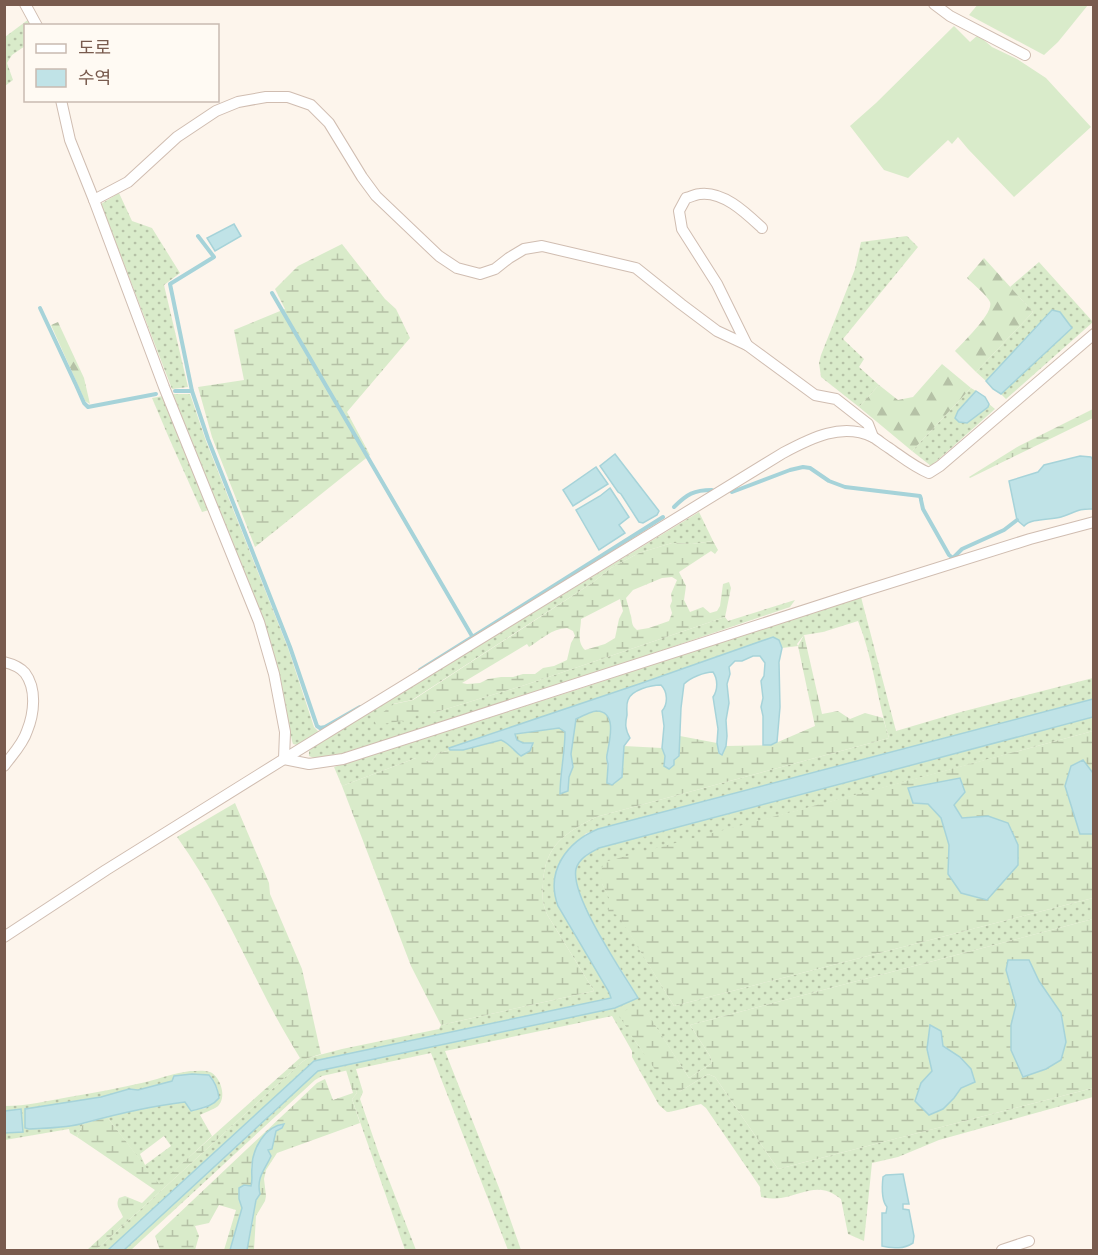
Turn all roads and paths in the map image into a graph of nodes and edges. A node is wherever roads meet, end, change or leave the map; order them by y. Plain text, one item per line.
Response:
1 (25, 4) edge
2 (934, 4) edge
3 (36, 24) edge
4 (1025, 55) dead end
5 (61, 102) edge
6 (94, 200) junction
7 (762, 228) dead end
8 (1094, 333) edge
9 (747, 345) junction
10 (873, 437) junction
11 (1094, 522) edge
12 (4, 662) edge
13 (284, 759) junction
14 (4, 766) edge
15 (4, 937) edge
16 (1029, 1241) dead end
17 (1002, 1251) edge

1 - 3 street
2 - 4 street
5 - 6 street
6 - 9 street
6 - 13 street
7 - 9 street
8 - 10 street
9 - 10 street
10 - 13 street
11 - 13 street
12 - 14 street
13 - 15 street
16 - 17 street

